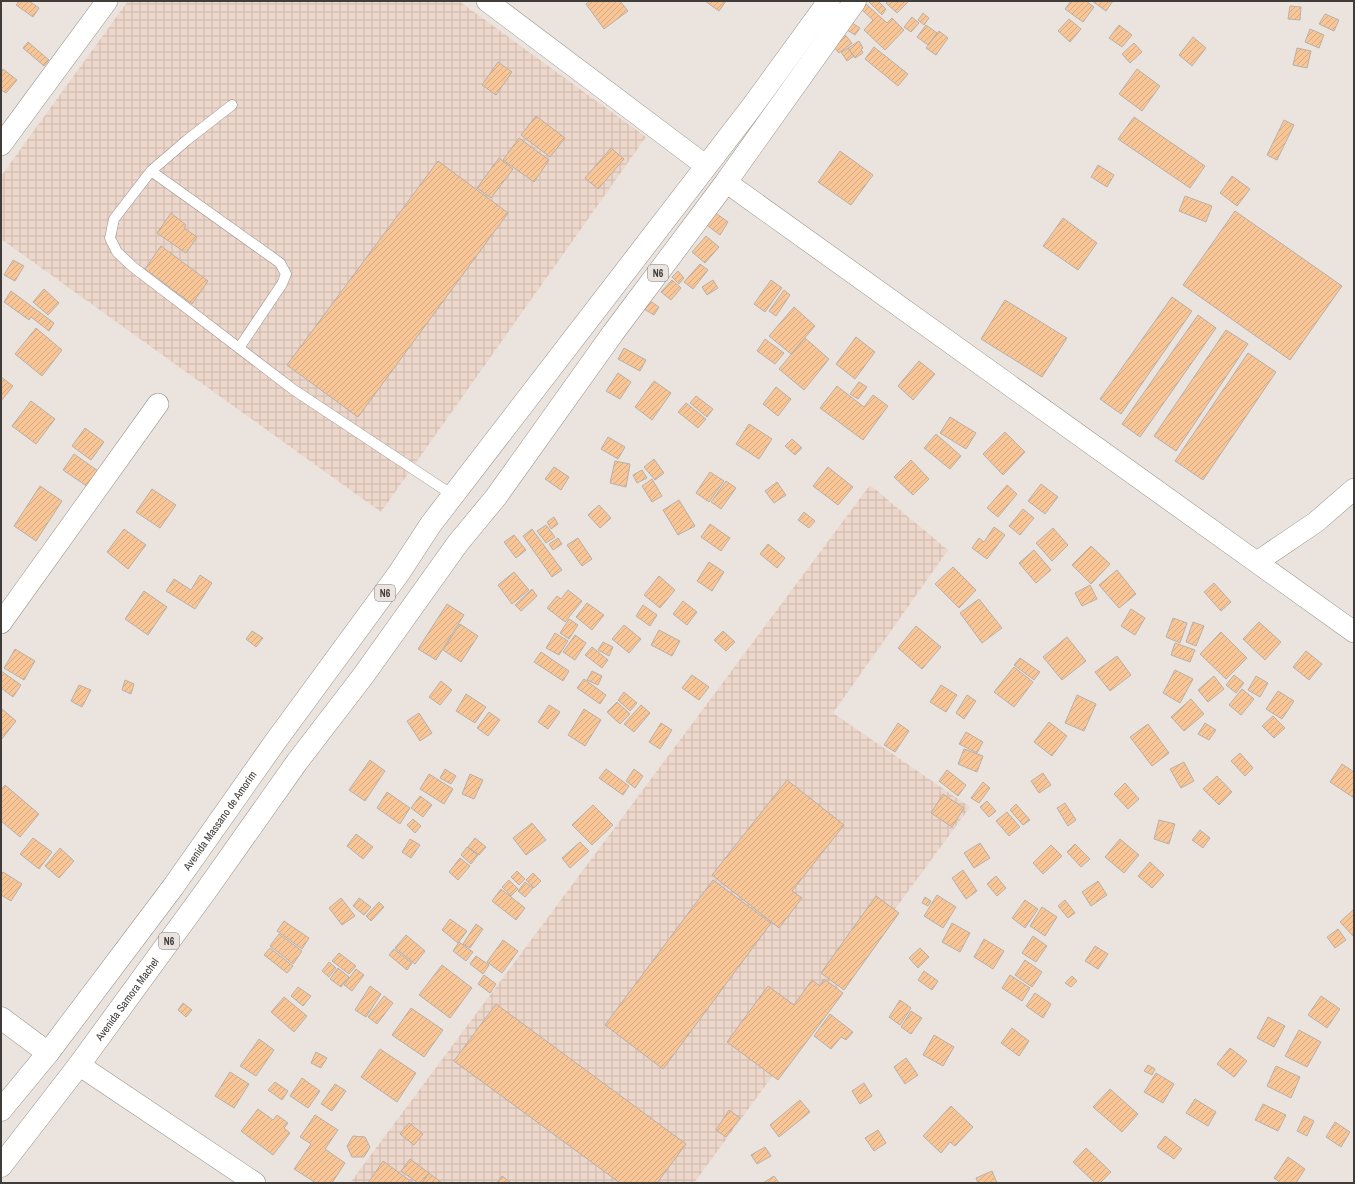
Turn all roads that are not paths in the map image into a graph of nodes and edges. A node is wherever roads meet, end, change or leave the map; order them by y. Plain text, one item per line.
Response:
1 (108, 1) edge
2 (487, 1) edge
3 (829, 1) edge
4 (855, 1) edge
5 (232, 105) dead end
6 (1, 145) edge
7 (706, 166) junction
8 (151, 171) junction
9 (726, 182) junction
10 (239, 348) junction
11 (158, 404) dead end
12 (1354, 489) edge
13 (454, 496) junction
14 (1257, 562) junction
15 (1, 623) edge
16 (1354, 632) edge
17 (336, 660) junction
18 (363, 676) junction
19 (1, 1018) edge
20 (48, 1053) junction
21 (79, 1065) junction
22 (1, 1110) edge
23 (1, 1166) edge
24 (254, 1183) edge

1 - 6 street
2 - 7 street
3 - 7 main road, N6
4 - 9 main road, N6
5 - 8 lane
7 - 13 main road, N6
8 - 10 lane
8 - 10 lane
9 - 14 street
9 - 18 main road, N6
10 - 13 lane
11 - 15 street
12 - 14 street
13 - 17 main road, Avenida Massano de Amorim / N6
14 - 16 street
17 - 18 main road
17 - 20 main road, Avenida Massano de Amorim / N6
18 - 21 main road, Avenida Samora Machel / N6
19 - 20 main road
20 - 22 main road, Avenida Massano de Amorim / N6
21 - 23 main road, Avenida Samora Machel / N6
21 - 24 street

